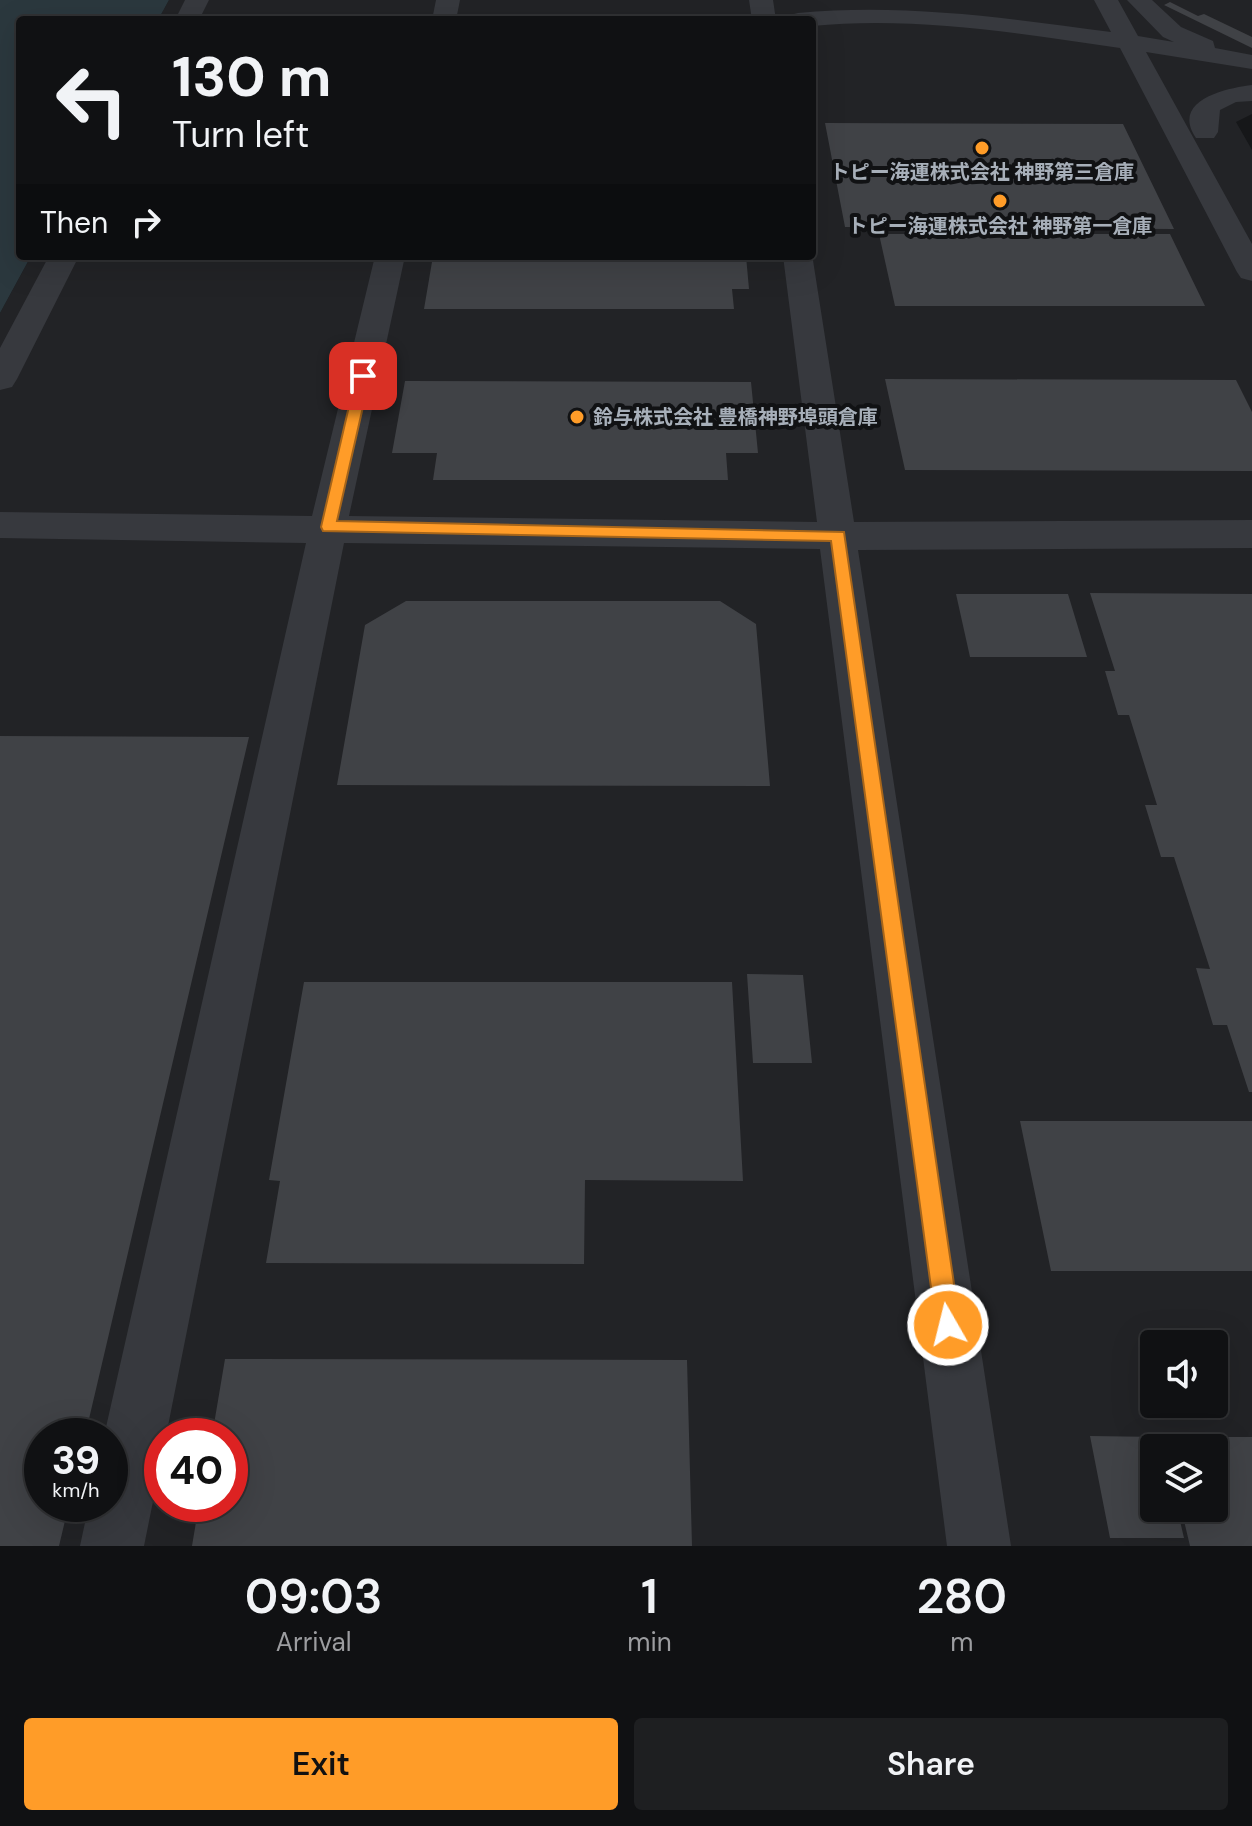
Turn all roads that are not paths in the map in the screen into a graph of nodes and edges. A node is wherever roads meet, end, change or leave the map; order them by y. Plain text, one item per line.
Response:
1 (1097, 0) edge
2 (1106, 0) edge
3 (1132, 0) edge
4 (1139, 0) edge
5 (816, 18) edge
6 (1018, 27) junction
7 (816, 30) edge
8 (1040, 48) junction
9 (1135, 58) junction
10 (1252, 61) edge
11 (1252, 82) edge
12 (1252, 93) edge
13 (1191, 133) junction
14 (1229, 173) dead end
15 (62, 260) edge
16 (389, 260) edge
17 (799, 260) edge
18 (1252, 272) edge
19 (0, 379) edge
20 (0, 525) edge
21 (328, 527) junction
22 (1252, 534) edge
23 (838, 536) junction
24 (112, 1546) edge
25 (979, 1546) edge

1 - 6 street
2 - 9 street
3 - 9 street
4 - 10 street
5 - 6 street
6 - 9 street
7 - 8 street
8 - 9 street
8 - 9 street
9 - 10 street
9 - 11 street
9 - 13 street
12 - 13 street
13 - 14 street
13 - 18 street
15 - 19 street
16 - 21 street
17 - 23 street
20 - 21 street
21 - 23 street
21 - 24 street
22 - 23 street
23 - 25 street

